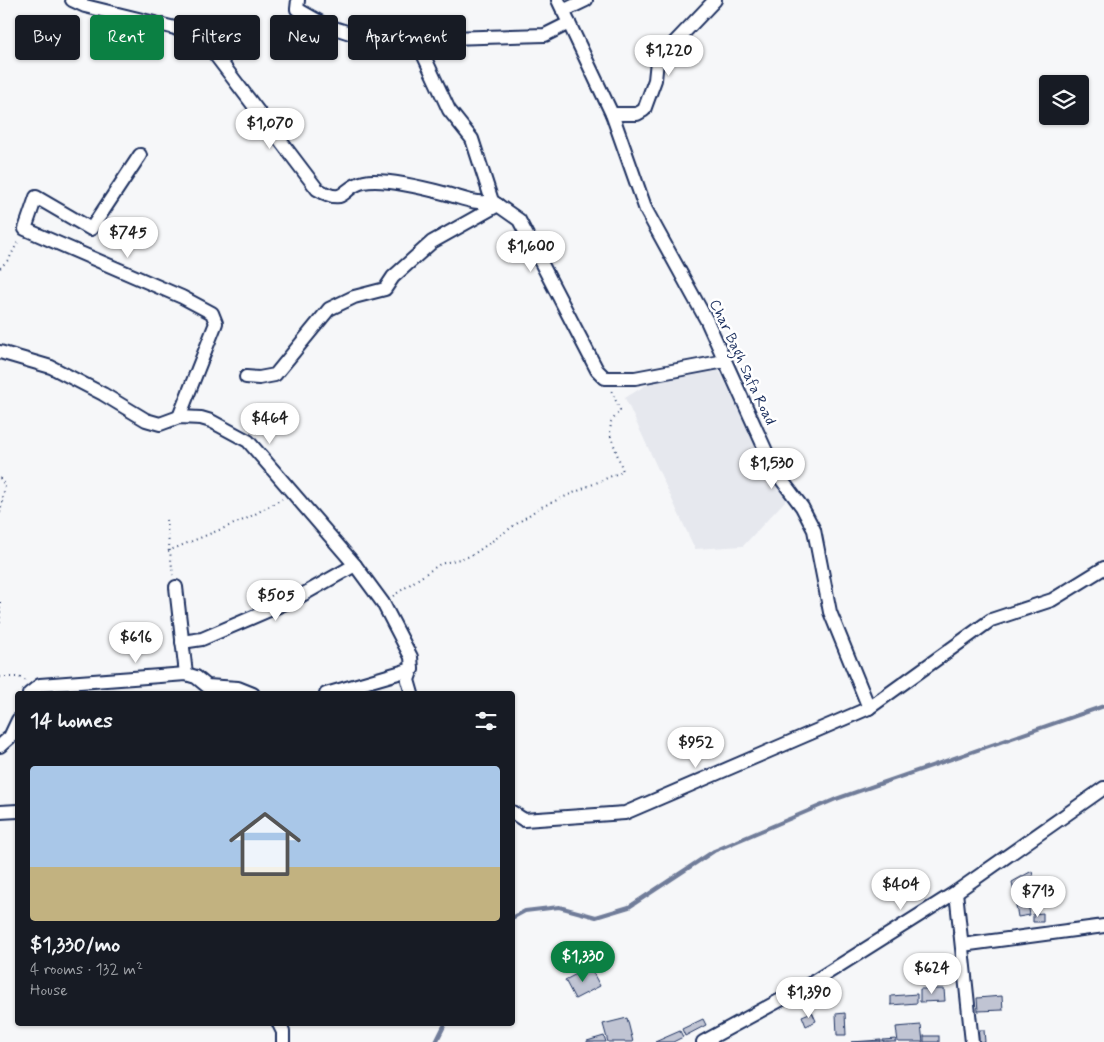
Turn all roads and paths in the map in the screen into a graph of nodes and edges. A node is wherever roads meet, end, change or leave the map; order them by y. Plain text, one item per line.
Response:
1 (72, 0) edge
2 (298, 0) edge
3 (586, 0) edge
4 (715, 0) edge
5 (102, 4) edge
6 (561, 6) edge
7 (569, 23) junction
8 (348, 32) edge
9 (466, 37) edge
10 (426, 60) edge
11 (612, 114) junction
12 (140, 155) dead end
13 (495, 203) junction
14 (25, 229) junction
15 (0, 268) edge
16 (0, 352) edge
17 (725, 361) junction
18 (246, 377) dead end
19 (605, 378) junction
20 (179, 417) junction
21 (0, 478) edge
22 (291, 491) junction
23 (0, 513) edge
24 (166, 520) dead end
25 (168, 551) junction
26 (355, 565) junction
27 (1104, 568) edge
28 (176, 587) joint
29 (0, 602) edge
30 (383, 604) junction
31 (0, 627) edge
32 (182, 642) junction
33 (412, 669) junction
34 (186, 674) junction
35 (0, 677) edge
36 (108, 681) junction
37 (29, 691) edge
38 (32, 691) edge
39 (106, 691) edge
40 (246, 691) edge
41 (336, 691) edge
42 (411, 691) edge
43 (869, 708) junction
44 (15, 726) edge
45 (0, 746) edge
46 (1104, 788) edge
47 (0, 812) edge
48 (15, 812) edge
49 (515, 814) edge
50 (956, 892) junction
51 (1104, 926) edge
52 (962, 946) junction
53 (280, 1026) edge
54 (283, 1042) edge
55 (703, 1042) edge
56 (972, 1042) edge

1 - 5 street
2 - 8 street
3 - 6 street
4 - 11 street
5 - 13 street
6 - 7 street, Char Bagh Safa Road
7 - 9 street
7 - 11 street, Char Bagh Safa Road
10 - 13 street
11 - 17 street, Char Bagh Safa Road
12 - 14 street
13 - 18 street
13 - 19 street
14 - 15 path
14 - 20 street
16 - 20 street
17 - 19 street
17 - 43 street, Char Bagh Safa Road
19 - 30 path
20 - 22 street
21 - 23 path
22 - 25 path
22 - 26 street
24 - 25 path
25 - 28 path
26 - 30 street
26 - 32 street
27 - 43 street
28 - 32 street
29 - 31 path
30 - 33 street
32 - 34 street
33 - 41 street
33 - 42 street
34 - 36 street
34 - 40 street
35 - 37 path
36 - 38 street
36 - 39 street
43 - 49 street
44 - 45 street
46 - 50 street
47 - 48 street
50 - 52 street
50 - 55 street
51 - 52 street
52 - 56 street
53 - 54 street

